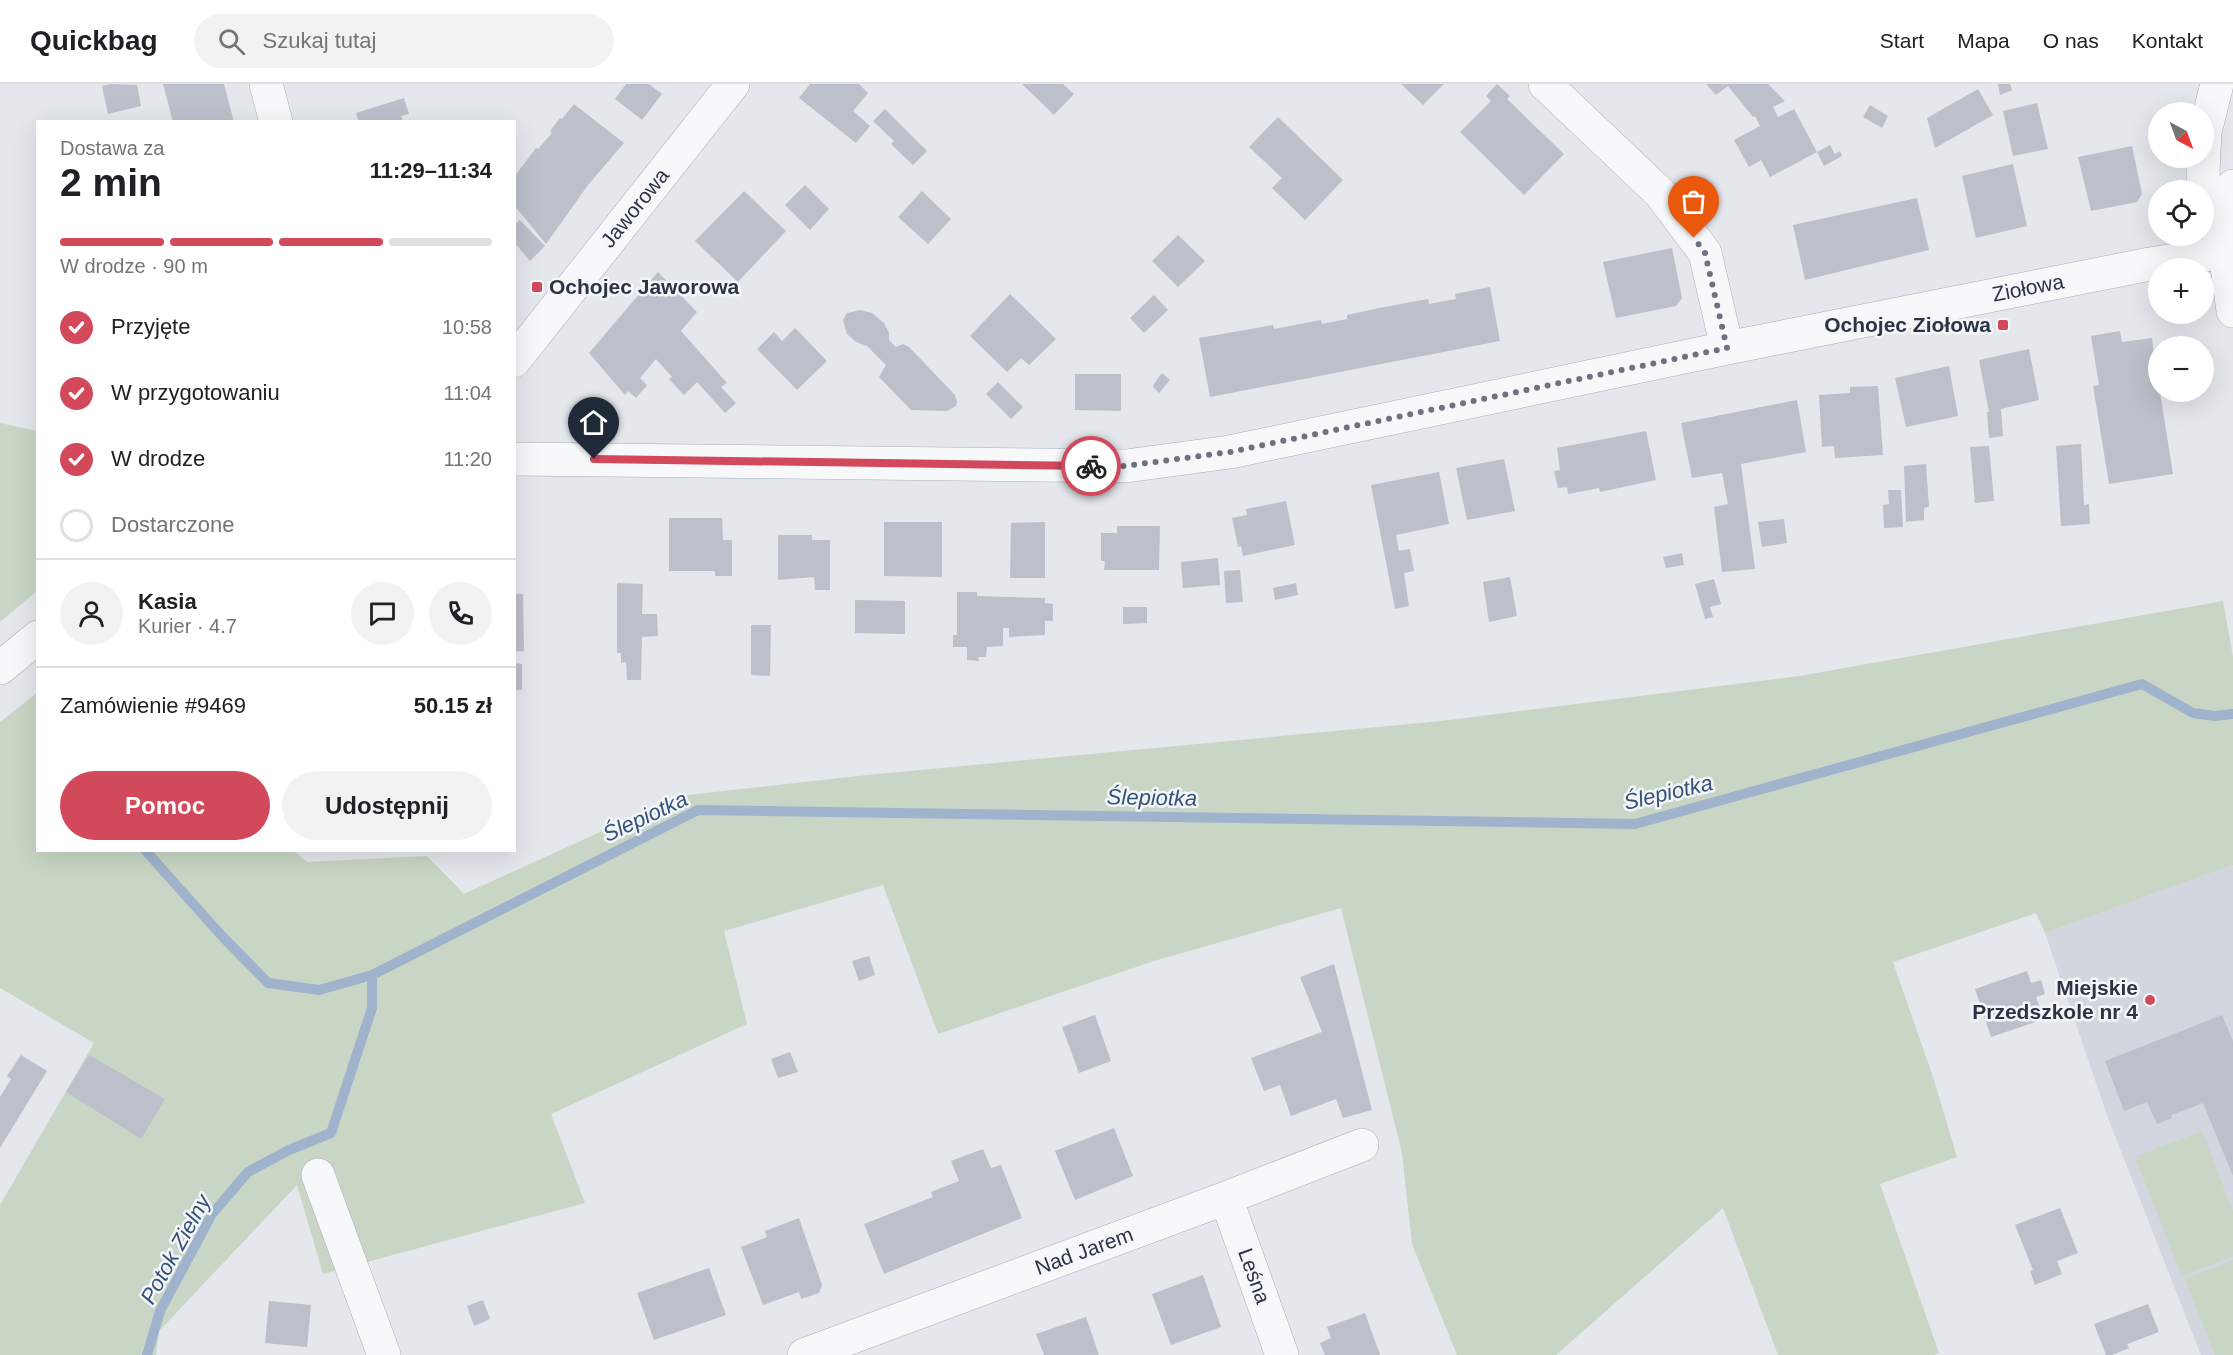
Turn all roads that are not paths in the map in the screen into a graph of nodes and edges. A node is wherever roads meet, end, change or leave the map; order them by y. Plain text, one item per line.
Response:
1 (266, 84) edge
2 (733, 84) edge
3 (1545, 84) edge
4 (2217, 84) edge
5 (2225, 84) edge
6 (275, 120) edge
7 (2233, 125) edge
8 (2233, 186) edge
9 (2225, 252) junction
10 (2233, 311) edge
11 (1727, 348) junction
12 (516, 358) edge
13 (516, 459) edge
14 (36, 640) edge
15 (0, 668) edge
16 (1362, 1145) dead end
17 (318, 1175) dead end
18 (1226, 1198) junction
19 (814, 1353) edge
20 (384, 1355) edge
21 (1282, 1355) edge

1 - 6 street
2 - 12 street, Jaworowa
3 - 11 street
4 - 9 street
5 - 7 street
8 - 9 street
9 - 10 street
9 - 11 street, Ziołowa
11 - 13 street, Ziołowa
14 - 15 street
16 - 18 street, Nad Jarem
17 - 20 street
18 - 19 street, Nad Jarem
18 - 21 street, Leśna

